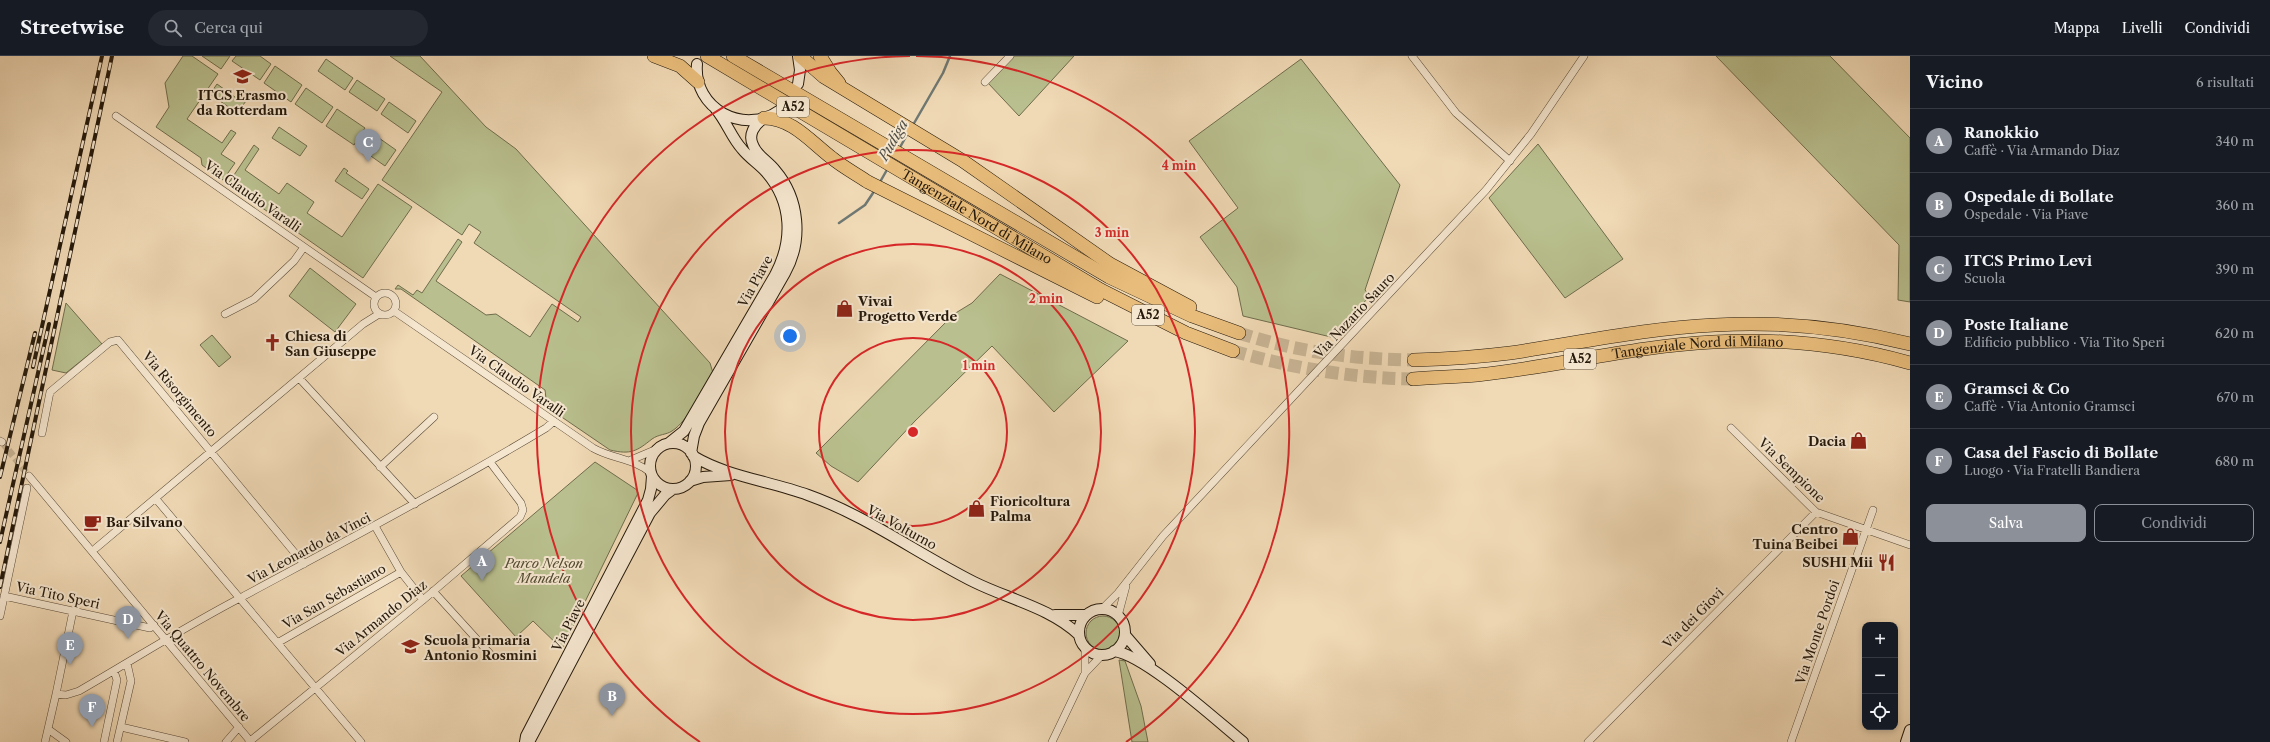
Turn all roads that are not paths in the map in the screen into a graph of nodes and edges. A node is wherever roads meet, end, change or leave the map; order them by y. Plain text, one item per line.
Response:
1 (654, 56) edge
2 (734, 56) edge
3 (799, 56) edge
4 (820, 56) edge
5 (1010, 56) edge
6 (1412, 56) edge
7 (1584, 56) edge
8 (702, 60) edge
9 (698, 82) junction
10 (985, 82) dead end
11 (798, 84) dead end
12 (847, 92) junction
13 (715, 108) junction
14 (780, 110) dead end
15 (116, 116) dead end
16 (763, 119) junction
17 (1510, 161) junction
18 (304, 247) junction
19 (376, 297) junction
20 (394, 311) junction
21 (225, 314) dead end
22 (379, 314) junction
23 (1910, 344) edge
24 (1414, 360) tunnel mouth
25 (1910, 363) edge
26 (299, 378) junction
27 (1413, 379) tunnel mouth
28 (434, 417) dead end
29 (554, 421) junction
30 (1731, 428) dead end
31 (42, 432) dead end
32 (670, 443) junction
33 (657, 450) junction
34 (212, 452) junction
35 (692, 454) junction
36 (631, 460) junction
37 (490, 462) junction
38 (380, 467) junction
39 (651, 474) junction
40 (735, 475) junction
41 (29, 476) tunnel mouth
42 (690, 481) junction
43 (27, 488) dead end
44 (673, 489) junction
45 (156, 499) junction
46 (415, 504) junction
47 (1873, 510) dead end
48 (1816, 512) junction
49 (375, 526) junction
50 (1866, 530) junction
51 (1910, 545) edge
52 (96, 548) dead end
53 (304, 564) junction
54 (401, 572) junction
55 (1128, 580) junction
56 (433, 591) junction
57 (4, 596) junction
58 (241, 597) junction
59 (423, 600) junction
60 (1102, 609) junction
61 (73, 611) junction
62 (1051, 615) junction
63 (1086, 615) junction
64 (0, 616) edge
65 (1118, 616) junction
66 (154, 625) junction
67 (1079, 635) junction
68 (1125, 635) junction
69 (166, 640) junction
70 (278, 642) junction
71 (1084, 647) junction
72 (1114, 651) junction
73 (1102, 655) junction
74 (492, 656) dead end
75 (127, 664) junction
76 (114, 671) junction
77 (1086, 673) junction
78 (1162, 677) junction
79 (316, 687) junction
80 (56, 694) junction
81 (121, 727) junction
82 (239, 727) junction
83 (48, 729) junction
84 (1910, 730) edge
85 (66, 741) edge
86 (45, 742) edge
87 (104, 742) edge
88 (117, 742) edge
89 (185, 742) edge
90 (226, 742) edge
91 (250, 742) edge
92 (361, 742) edge
93 (525, 742) edge
94 (529, 742) edge
95 (1052, 742) edge
96 (1243, 742) edge
97 (1588, 742) edge
98 (1791, 742) edge
99 (1906, 742) edge

1 - 9 highway
2 - 12 highway, Tangenziale Nord di Milano / A52
3 - 11 street
3 - 12 highway
4 - 12 highway
5 - 10 street
6 - 17 street
7 - 17 street, Via Nazario Sauro
8 - 9 street
8 - 16 highway, Tangenziale Nord di Milano / A52
9 - 13 street, Via Piave
13 - 16 street
13 - 32 street, Via Piave
14 - 16 street
15 - 18 street, Via Claudio Varalli
16 - 35 street, Via Piave
17 - 55 street, Via Nazario Sauro
18 - 19 street, Via Claudio Varalli
18 - 21 street
19 - 20 street
19 - 22 street
20 - 22 street
20 - 29 street, Via Claudio Varalli
22 - 26 street
23 - 24 highway, Tangenziale Nord di Milano / A52
25 - 27 highway, Tangenziale Nord di Milano / A52
26 - 34 street
26 - 38 street
28 - 38 street
29 - 36 street, Via Claudio Varalli
29 - 37 street, Via Leonardo da Vinci
30 - 48 street, Via Sempione
31 - 34 street, Via Risorgimento
32 - 33 street
32 - 35 street
33 - 36 street
33 - 39 street
34 - 45 street
34 - 53 street, Via Risorgimento
35 - 40 street, Via Volturno
35 - 42 street
36 - 39 street, Via Claudio Varalli
37 - 46 street, Via Leonardo da Vinci
37 - 56 street, Via Armando Diaz
38 - 46 street
39 - 44 street
39 - 93 street, Via Piave
40 - 42 street, Via Volturno
40 - 62 street, Via Volturno
41 - 66 street, Via Quattro Novembre
42 - 44 street
43 - 57 street
44 - 94 street, Via Piave
45 - 52 street
45 - 58 street
46 - 49 street, Via Leonardo da Vinci
47 - 50 street, Via Monte Pordoi
48 - 50 street, Via Sempione
48 - 97 street, Via dei Giovi
49 - 53 street, Via Leonardo da Vinci
49 - 54 street
50 - 51 street, Via Sempione
50 - 98 street, Via Monte Pordoi
53 - 58 street, Via Leonardo da Vinci
54 - 59 street
54 - 70 street, Via San Sebastiano
55 - 60 street, Via Nazario Sauro
55 - 65 street, Via Nazario Sauro
56 - 59 street, Via Armando Diaz
56 - 74 street
57 - 61 street, Via Tito Speri
57 - 64 street
58 - 69 street, Via Leonardo da Vinci
58 - 70 street
59 - 79 street, Via Armando Diaz
60 - 63 street
60 - 65 street
61 - 66 street, Via Tito Speri
61 - 80 street
62 - 63 street, Via Volturno
62 - 67 street, Via Volturno
63 - 67 street
65 - 68 street
66 - 69 street, Via Quattro Novembre
67 - 71 street
68 - 72 street
68 - 78 street
69 - 75 street, Via Leonardo da Vinci
69 - 82 street, Via Quattro Novembre
70 - 79 street
71 - 73 street
71 - 77 street
72 - 73 street
72 - 78 street
73 - 77 street
75 - 76 street, Via Leonardo da Vinci
75 - 81 street
76 - 80 street, Via Leonardo da Vinci
76 - 87 street
77 - 95 street
78 - 96 street
79 - 91 street, Via Armando Diaz
79 - 92 street
80 - 83 street
81 - 88 street
81 - 89 street
82 - 90 street
82 - 91 street, Via Quattro Novembre
83 - 85 street
83 - 86 street
84 - 99 street

